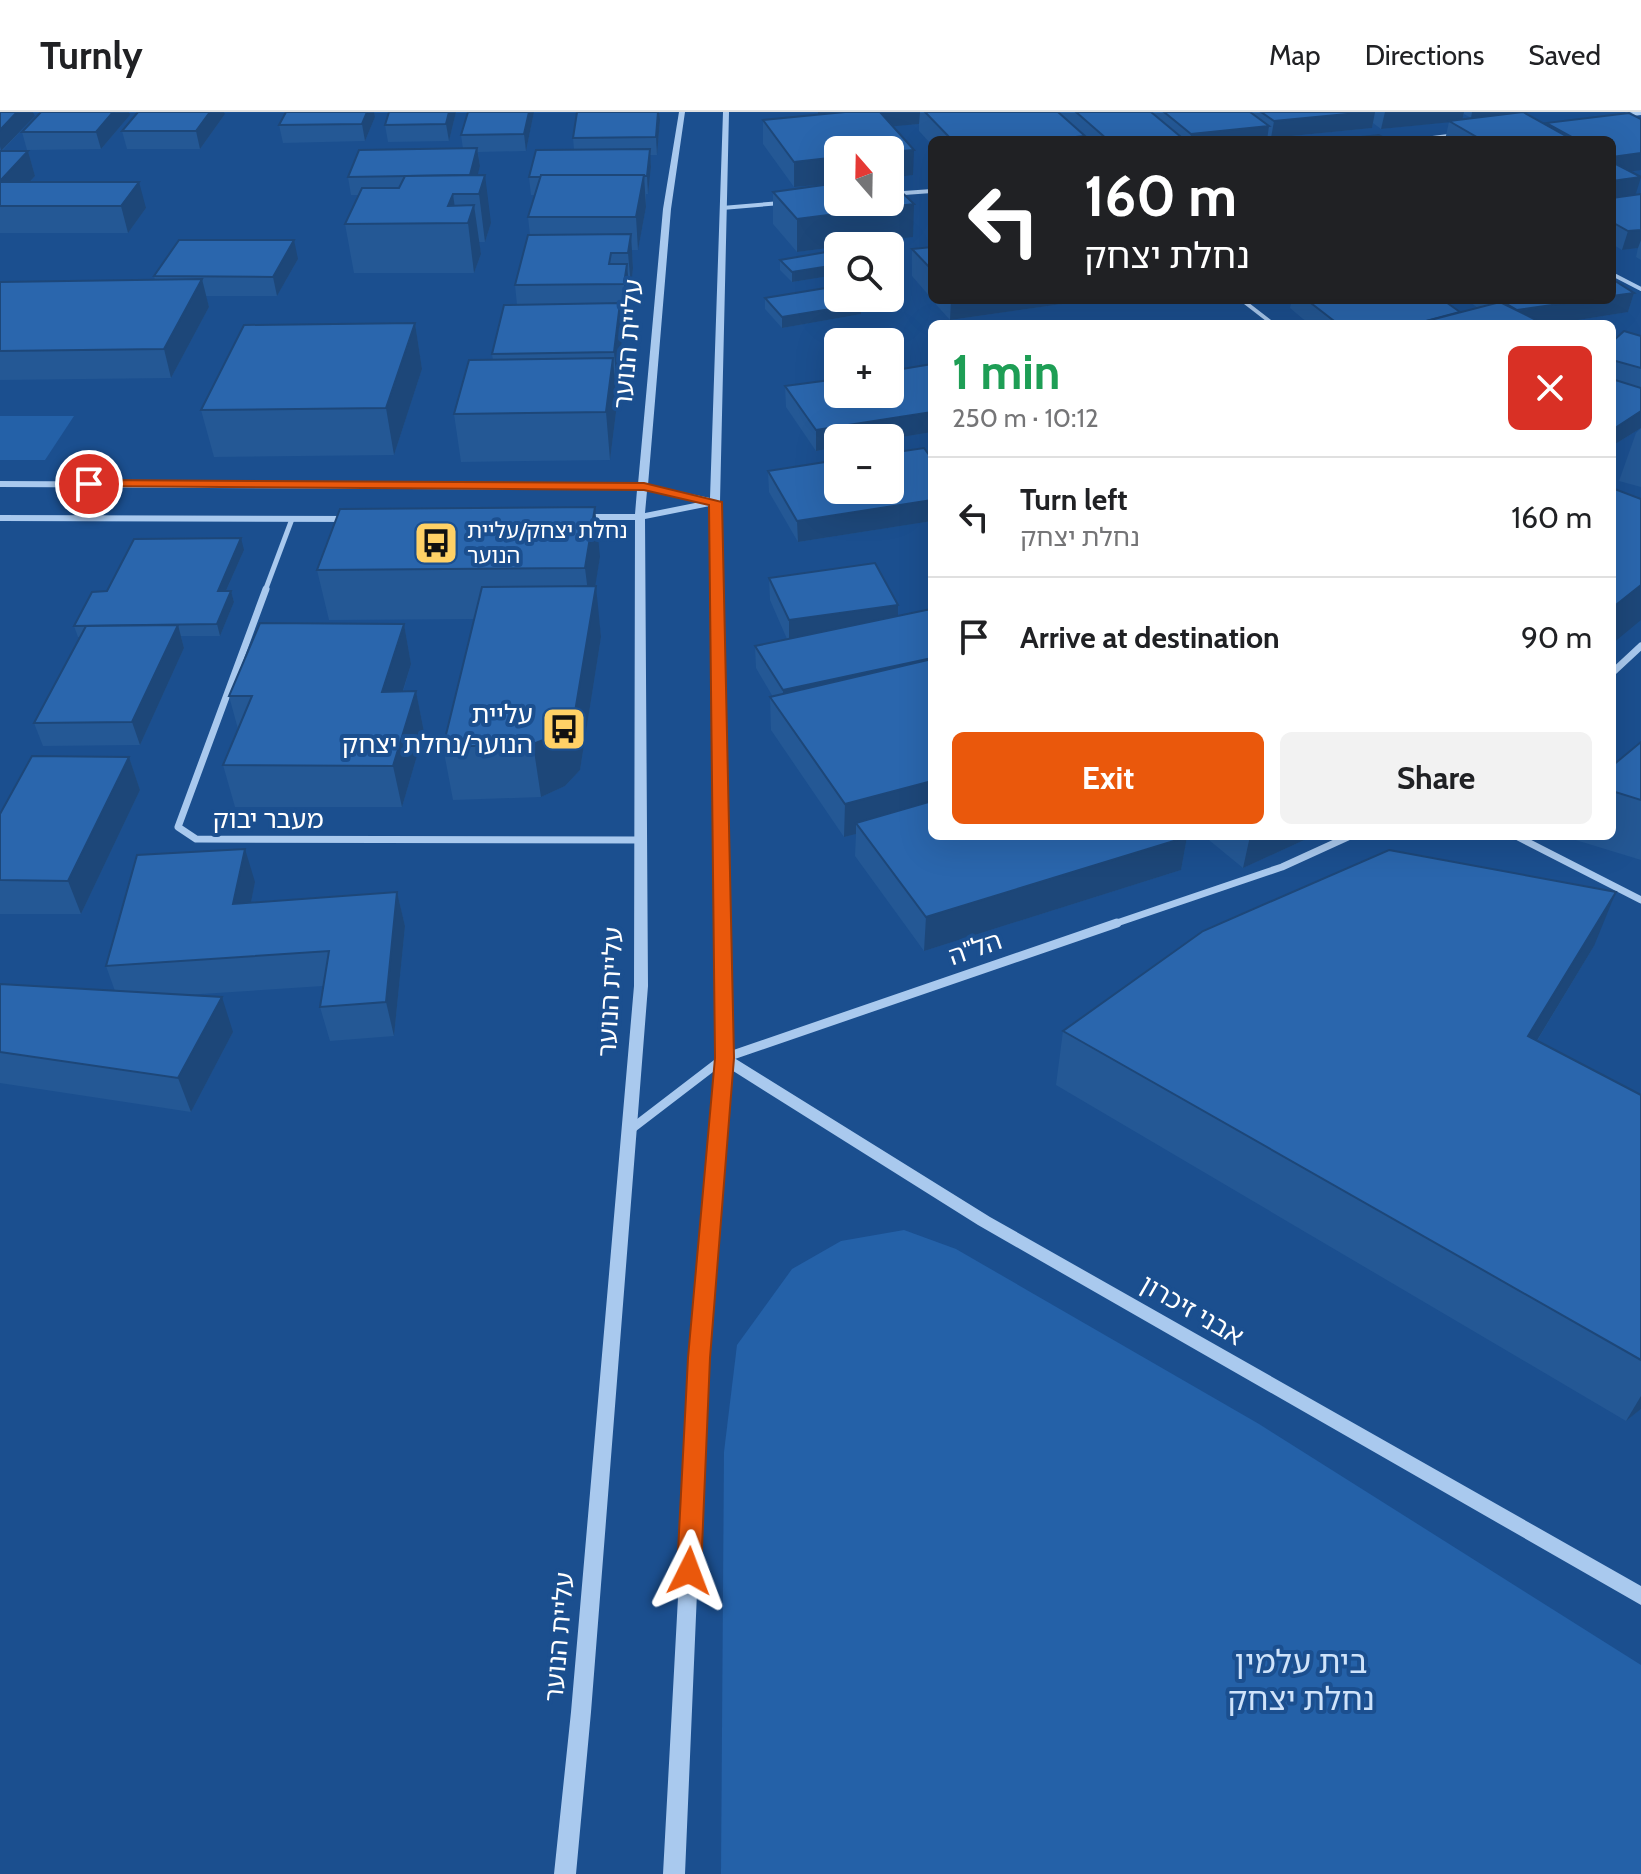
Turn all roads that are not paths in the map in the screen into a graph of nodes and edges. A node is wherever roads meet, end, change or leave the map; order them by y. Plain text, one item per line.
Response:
1 (682, 112) edge
2 (726, 112) edge
3 (1641, 113) edge
4 (1611, 117) edge
5 (1462, 135) dead end
6 (1453, 136) edge
7 (928, 191) edge
8 (904, 193) edge
9 (795, 202) edge
10 (722, 208) junction
11 (1616, 276) edge
12 (1641, 289) edge
13 (1247, 304) edge
14 (1268, 320) edge
15 (0, 484) edge
16 (644, 487) junction
17 (715, 502) junction
18 (559, 517) edge
19 (640, 517) junction
20 (0, 518) edge
21 (292, 519) junction
22 (371, 519) edge
23 (1641, 646) edge
24 (1616, 669) edge
25 (642, 840) junction
26 (1341, 840) edge
27 (1524, 840) edge
28 (1641, 900) edge
29 (724, 1058) junction
30 (629, 1130) junction
31 (1641, 1596) edge
32 (565, 1874) edge
33 (674, 1874) edge

1 - 16 street, עליית הנוער
2 - 10 street
3 - 4 street
5 - 6 street
7 - 8 street
9 - 10 street
10 - 17 street
11 - 12 street
13 - 14 street
15 - 16 street
16 - 17 street
16 - 19 street, עליית הנוער
17 - 19 street
17 - 29 street
18 - 19 street
19 - 25 street, עליית הנוער
20 - 21 street
21 - 22 street
21 - 25 street, מעבר יבוק
23 - 24 street
25 - 30 street, עליית הנוער
26 - 29 street, הל"ה
27 - 28 street
29 - 30 street, הל"ה
29 - 31 street, אבני זיכרון
29 - 33 street
30 - 32 street, עליית הנוער

